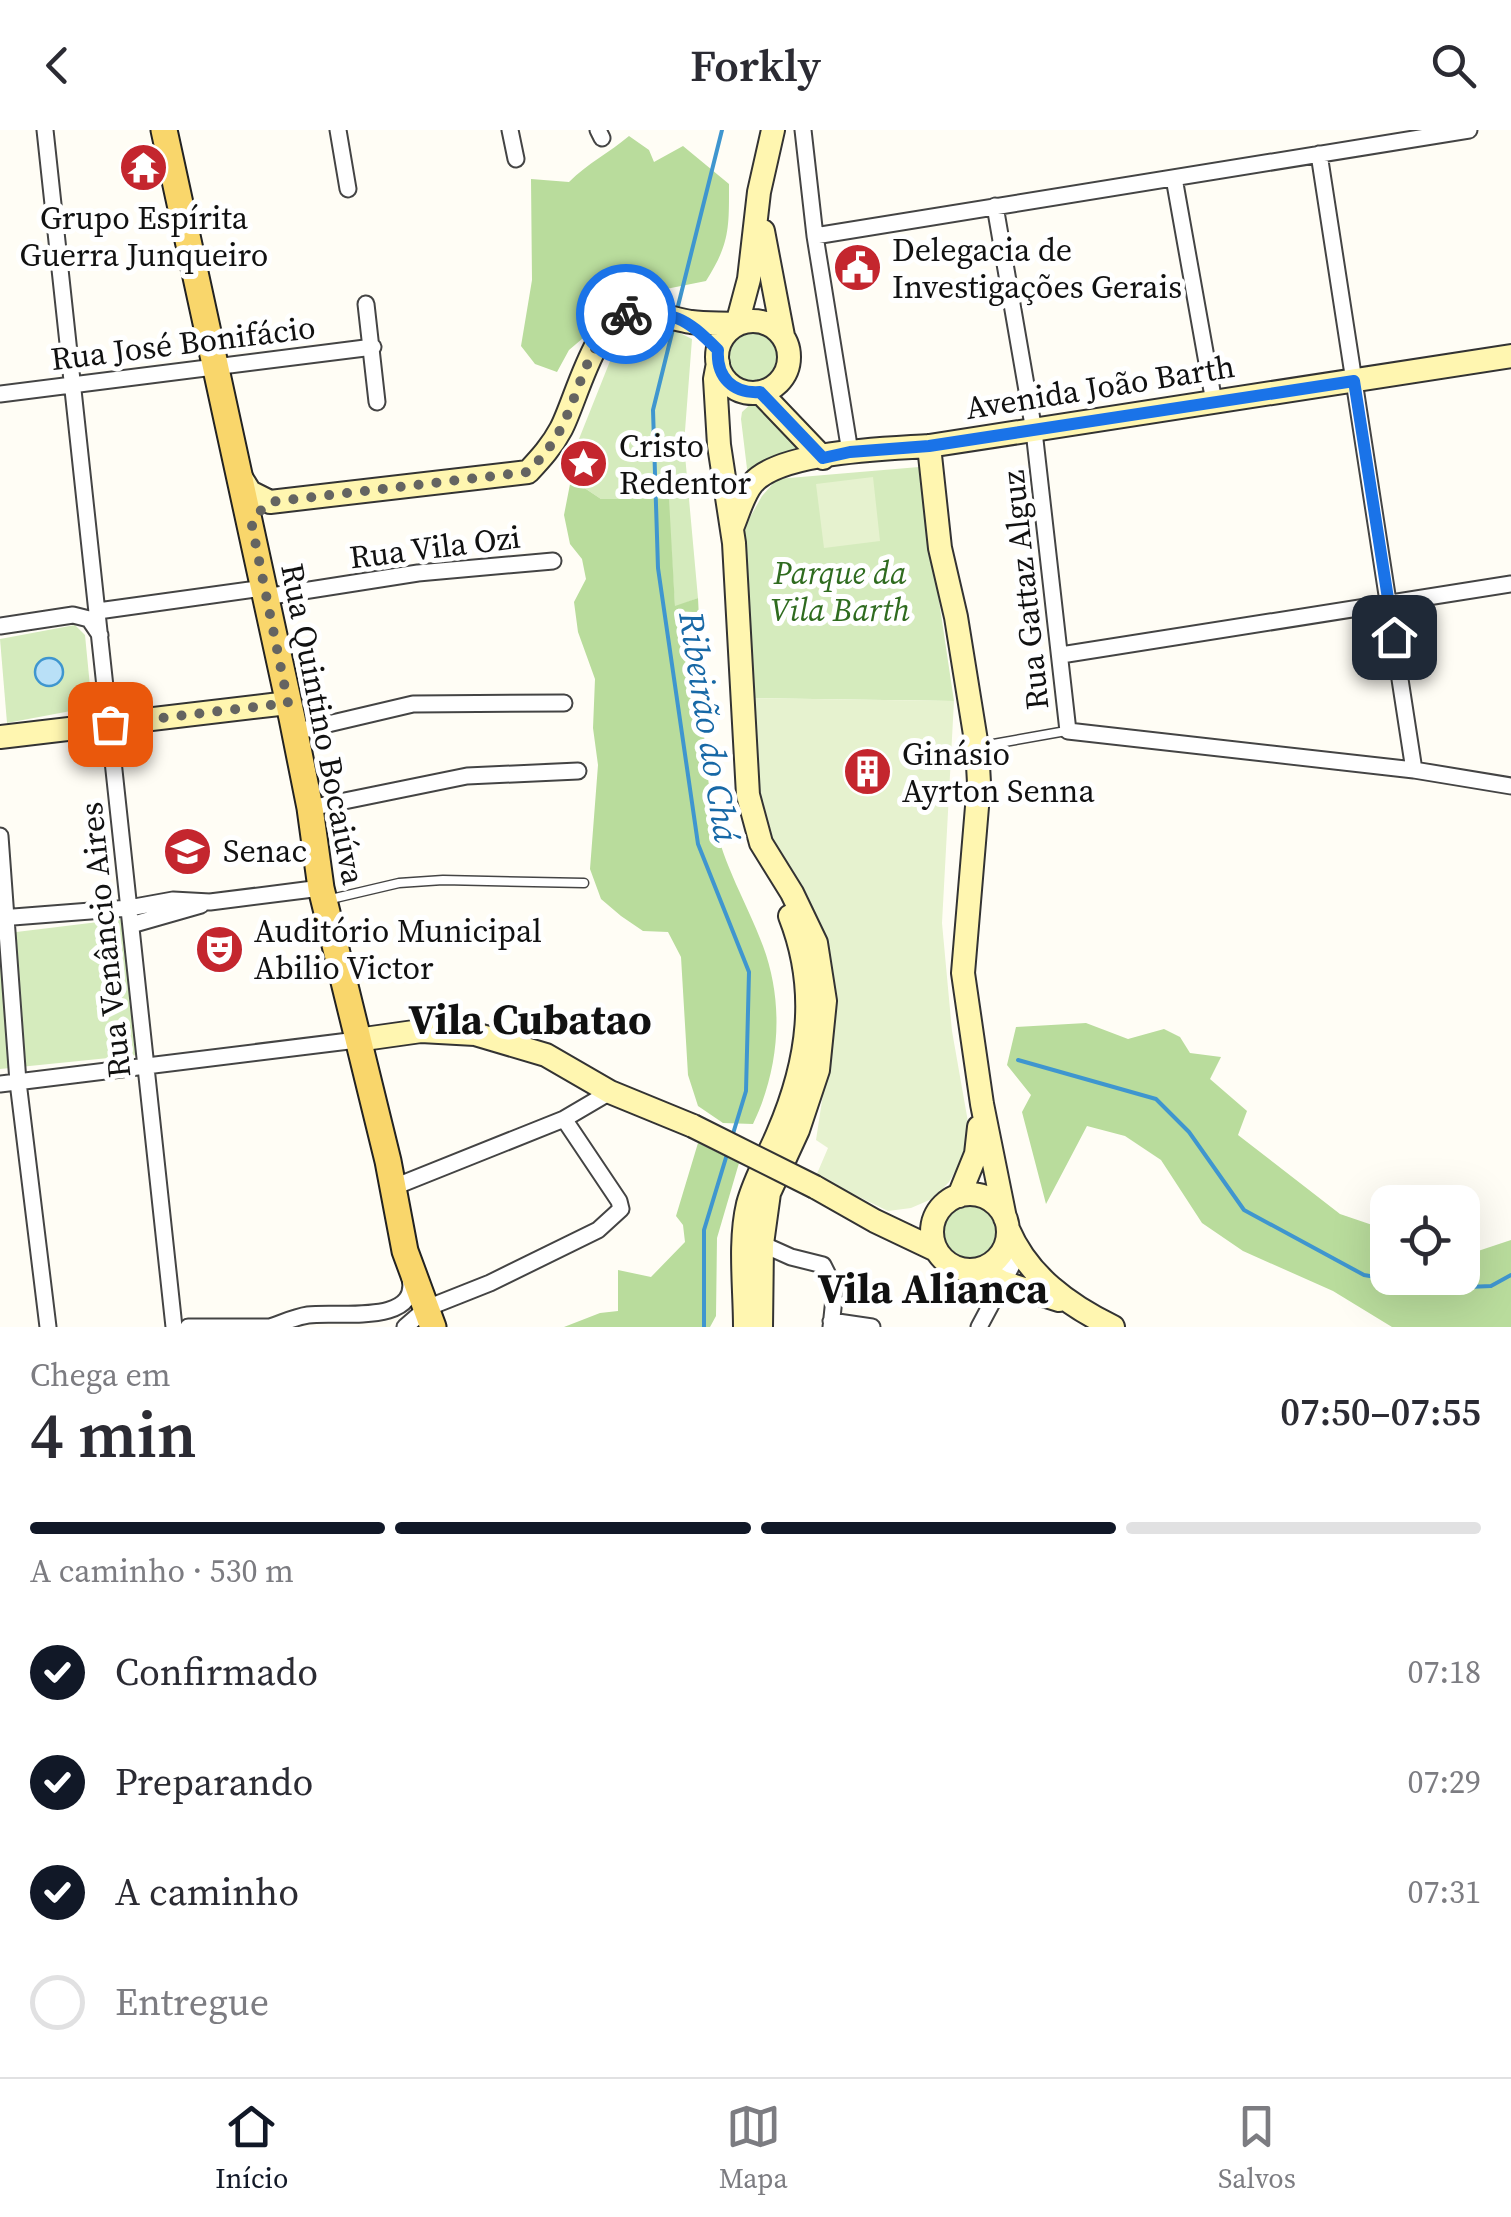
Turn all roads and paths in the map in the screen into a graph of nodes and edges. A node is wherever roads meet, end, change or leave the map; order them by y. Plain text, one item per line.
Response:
1 (45, 130) edge
2 (164, 130) edge
3 (338, 130) edge
4 (510, 130) edge
5 (773, 130) edge
6 (803, 130) edge
7 (1469, 130) edge
8 (1319, 154) junction
9 (516, 159) dead end
10 (1174, 178) junction
11 (348, 189) dead end
12 (758, 192) junction
13 (995, 206) junction
14 (816, 236) junction
15 (366, 304) dead end
16 (690, 322) junction
17 (737, 324) junction
18 (783, 336) junction
19 (373, 347) junction
20 (718, 356) junction
21 (1511, 356) edge
22 (789, 362) junction
23 (215, 368) junction
24 (1354, 381) junction
25 (74, 385) junction
26 (754, 393) junction
27 (0, 394) edge
28 (377, 402) dead end
29 (1214, 402) junction
30 (791, 422) junction
31 (1034, 431) junction
32 (720, 445) junction
33 (929, 446) junction
34 (850, 452) junction
35 (823, 458) junction
36 (239, 474) junction
37 (270, 502) junction
38 (252, 526) junction
39 (732, 528) junction
40 (554, 561) dead end
41 (1511, 584) edge
42 (264, 592) junction
43 (1388, 604) junction
44 (98, 611) junction
45 (0, 626) edge
46 (102, 639) junction
47 (1061, 655) junction
48 (288, 703) junction
49 (564, 703) dead end
50 (110, 724) junction
51 (1068, 730) junction
52 (294, 732) junction
53 (0, 738) edge
54 (977, 747) junction
55 (1414, 770) junction
56 (578, 771) dead end
57 (1511, 786) edge
58 (310, 808) junction
59 (0, 836) edge
60 (777, 869) junction
61 (584, 884) dead end
62 (322, 894) junction
63 (130, 916) junction
64 (3, 918) edge
65 (357, 1040) junction
66 (145, 1064) junction
67 (18, 1082) junction
68 (0, 1084) edge
69 (610, 1092) junction
70 (982, 1104) junction
71 (564, 1118) junction
72 (394, 1187) junction
73 (952, 1200) junction
74 (874, 1221) junction
75 (1006, 1223) junction
76 (762, 1244) junction
77 (936, 1250) junction
78 (405, 1251) junction
79 (1018, 1254) junction
80 (791, 1257) junction
81 (980, 1268) junction
82 (760, 1274) junction
83 (1002, 1282) junction
84 (1072, 1304) junction
85 (419, 1323) edge
86 (831, 1324) edge
87 (48, 1327) edge
88 (174, 1327) edge
89 (188, 1327) edge
90 (271, 1327) edge
91 (745, 1327) edge
92 (761, 1327) edge
93 (872, 1327) edge
94 (979, 1327) edge
95 (1113, 1327) edge

1 - 25 street, Rua Venâncio Aires
2 - 23 main road, Rua Quintino Bocaiúva
3 - 11 street
4 - 9 street
5 - 12 main road
6 - 14 street
7 - 8 street
8 - 10 street
8 - 24 street
10 - 13 street
10 - 29 street
12 - 17 main road
12 - 18 main road
13 - 14 street
13 - 31 street, Rua Gattaz Alguz
14 - 34 street
15 - 19 street
16 - 17 main road
16 - 20 main road
16 - 37 main road
17 - 18 main road
17 - 20 main road
18 - 22 main road
19 - 23 street, Rua José Bonifácio
19 - 28 street
20 - 26 main road
20 - 32 main road
21 - 24 main road, Avenida João Barth
22 - 26 main road
22 - 30 main road
23 - 25 street, Rua José Bonifácio
23 - 36 main road, Rua Quintino Bocaiúva
24 - 29 main road, Avenida João Barth
24 - 43 street
25 - 27 street, Rua José Bonifácio
25 - 44 street, Rua Venâncio Aires
26 - 30 main road
26 - 32 main road
29 - 31 main road, Avenida João Barth
30 - 35 main road
31 - 33 main road, Avenida João Barth
31 - 47 street, Rua Gattaz Alguz
32 - 39 main road
33 - 34 main road, Avenida João Barth
33 - 54 main road
34 - 35 main road, Avenida João Barth
35 - 39 main road, Avenida João Barth
36 - 37 main road
36 - 38 main road, Rua Quintino Bocaiúva
37 - 38 main road
38 - 42 main road, Rua Quintino Bocaiúva
39 - 60 main road
40 - 42 street, Rua Vila Ozi
41 - 43 street
42 - 44 street, Rua Vila Ozi
42 - 48 main road, Rua Quintino Bocaiúva
43 - 47 street
43 - 55 street
44 - 46 street, Rua Venâncio Aires
45 - 46 street
46 - 50 street, Rua Venâncio Aires
47 - 51 street, Rua Gattaz Alguz
48 - 50 main road
48 - 52 main road, Rua Quintino Bocaiúva
49 - 52 street
50 - 53 main road
50 - 63 street, Rua Venâncio Aires
51 - 54 lane
51 - 55 street
52 - 58 main road, Rua Quintino Bocaiúva
54 - 70 main road
55 - 57 street
56 - 58 street
58 - 62 main road, Rua Quintino Bocaiúva
59 - 64 street
60 - 76 main road
60 - 91 main road
61 - 62 lane
62 - 63 street
62 - 65 main road, Rua Quintino Bocaiúva
63 - 64 street
63 - 66 street, Rua Venâncio Aires
64 - 67 street
65 - 66 street
65 - 69 main road
65 - 72 main road, Rua Quintino Bocaiúva
66 - 67 street
66 - 88 street, Rua Venâncio Aires
67 - 68 street
67 - 87 street
69 - 71 street
69 - 74 main road, bridge
70 - 73 main road
70 - 75 main road
71 - 72 street
71 - 85 street
72 - 78 main road, Rua Quintino Bocaiúva
73 - 74 main road
73 - 75 main road
73 - 77 main road
74 - 77 main road
75 - 79 main road
75 - 81 main road
76 - 80 street
76 - 82 main road
77 - 81 main road
78 - 85 main road, Rua Quintino Bocaiúva
78 - 90 street
79 - 83 street
79 - 84 main road
80 - 82 street
80 - 86 street
81 - 83 main road
82 - 92 main road
83 - 84 main road
83 - 94 street
84 - 95 main road
86 - 93 street
89 - 90 street

